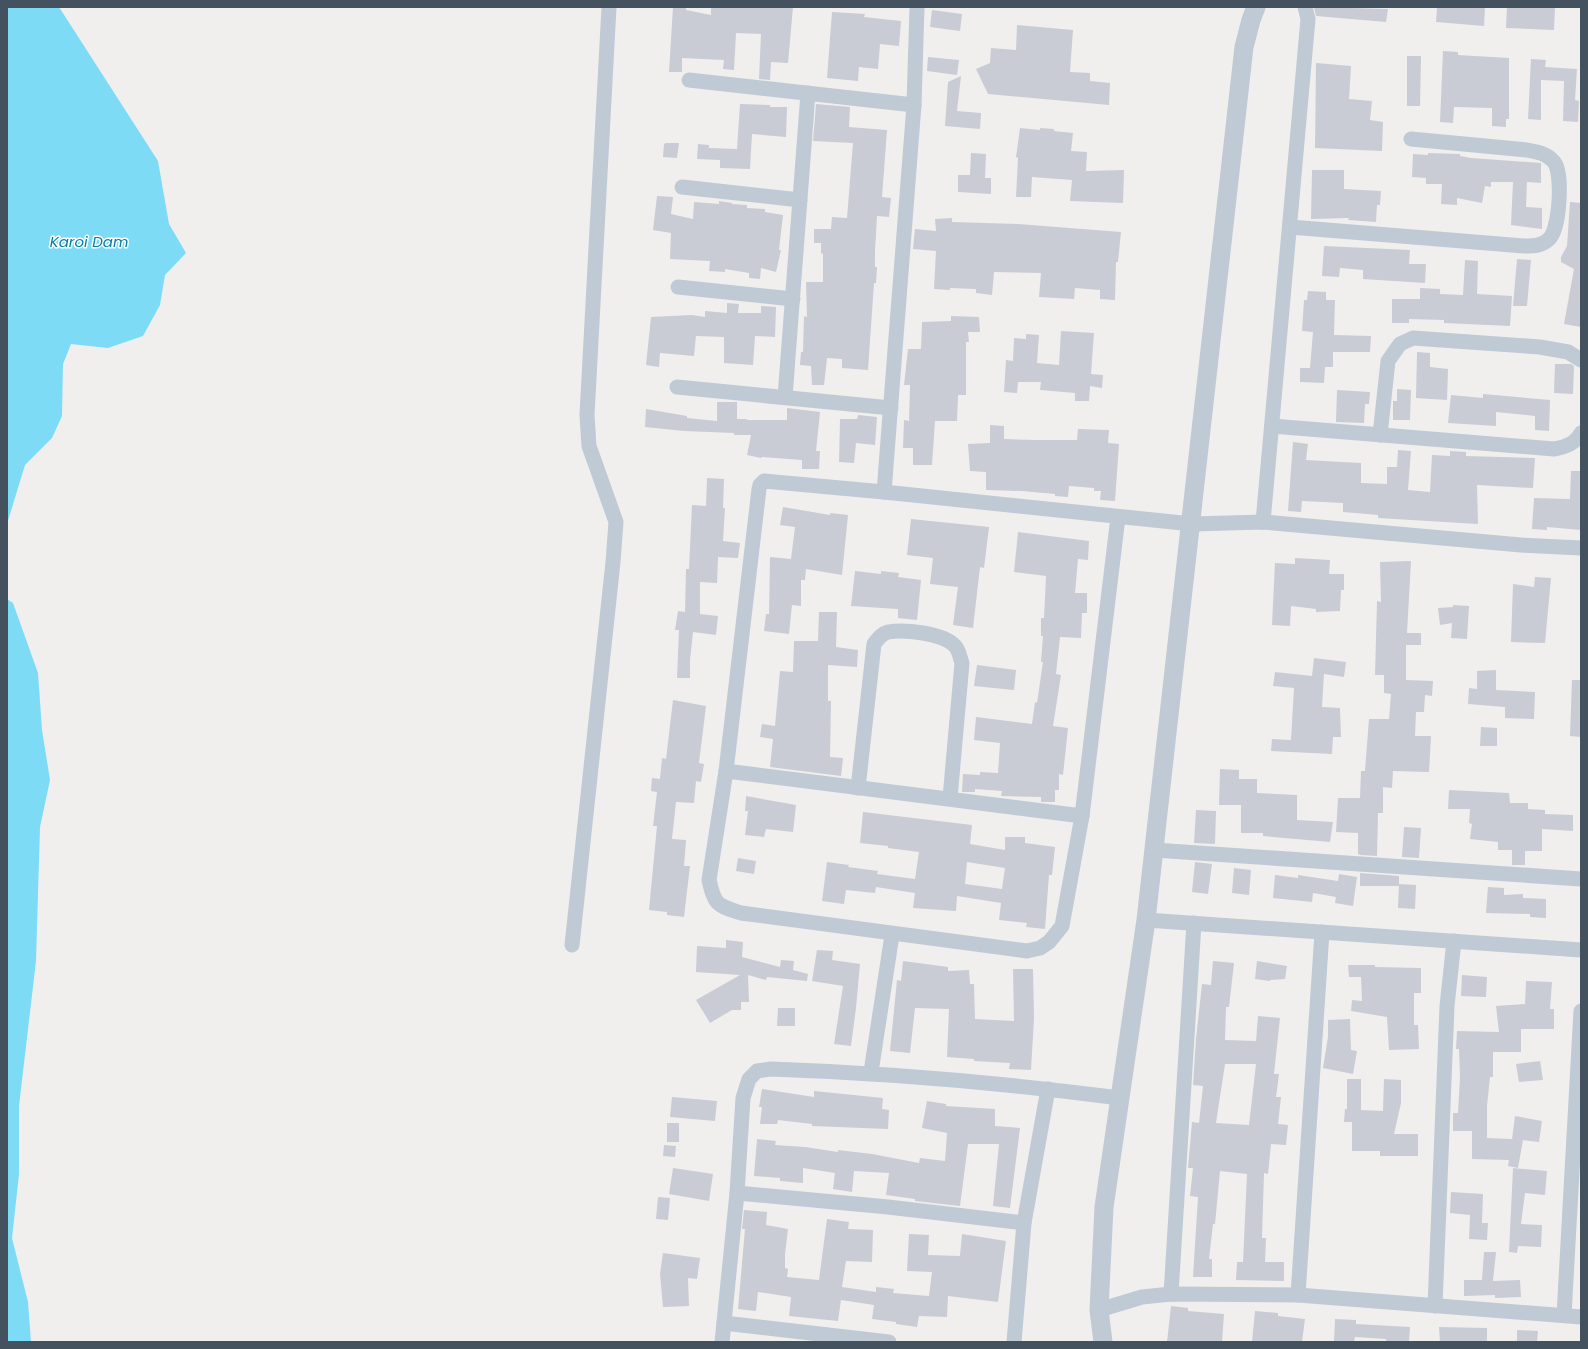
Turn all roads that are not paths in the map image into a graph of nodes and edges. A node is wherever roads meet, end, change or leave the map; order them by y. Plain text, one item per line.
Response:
1 (609, 7) edge
2 (917, 7) edge
3 (1256, 7) edge
4 (1305, 7) edge
5 (689, 80) dead end
6 (808, 93) junction
7 (914, 105) junction
8 (1411, 139) dead end
9 (682, 187) dead end
10 (800, 200) junction
11 (1290, 227) junction
12 (678, 287) dead end
13 (793, 299) junction
14 (1581, 360) edge
15 (677, 387) dead end
16 (785, 397) junction
17 (891, 408) junction
18 (1272, 426) junction
19 (1581, 433) edge
20 (1380, 435) junction
21 (884, 492) junction
22 (1118, 516) junction
23 (1263, 522) junction
24 (1192, 524) junction
25 (1581, 548) edge
26 (726, 771) junction
27 (858, 788) junction
28 (950, 798) junction
29 (1082, 816) junction
30 (1154, 850) junction
31 (1581, 879) edge
32 (1146, 920) junction
33 (1194, 923) junction
34 (1322, 932) junction
35 (892, 935) junction
36 (1454, 941) junction
37 (572, 944) dead end
38 (1581, 950) edge
39 (1581, 1011) edge
40 (871, 1072) junction
41 (1048, 1089) junction
42 (1120, 1098) junction
43 (737, 1193) junction
44 (1024, 1223) junction
45 (1171, 1294) junction
46 (1298, 1295) junction
47 (1435, 1306) junction
48 (1098, 1310) junction
49 (1564, 1315) junction
50 (1581, 1316) edge
51 (724, 1323) junction
52 (722, 1342) edge
53 (889, 1342) edge
54 (1014, 1342) edge
55 (1103, 1342) edge

1 - 37 street
2 - 7 street
3 - 24 street
4 - 11 street
5 - 6 street
6 - 7 street
6 - 10 street
7 - 17 street
8 - 11 street
9 - 10 street
10 - 13 street
11 - 18 street
12 - 13 street
13 - 16 street
14 - 20 street
15 - 16 street
16 - 17 street
17 - 21 street
18 - 20 street
18 - 23 street
19 - 20 street
21 - 22 street
21 - 26 street
22 - 24 street
22 - 29 street
23 - 24 street
23 - 25 street
24 - 30 street
26 - 27 street
26 - 35 street
27 - 28 street
27 - 28 street
28 - 29 street
29 - 35 street
30 - 31 street
30 - 32 street
32 - 33 street
32 - 42 street
33 - 34 street
33 - 45 street
34 - 36 street
34 - 46 street
35 - 40 street
36 - 38 street
36 - 47 street
39 - 49 street
40 - 41 street
40 - 43 street
41 - 42 street
41 - 44 street
42 - 48 street
43 - 44 street
43 - 51 street
44 - 54 street
45 - 46 street
45 - 48 street
46 - 47 street
47 - 49 street
48 - 55 street
49 - 50 street
51 - 52 street
51 - 53 street

